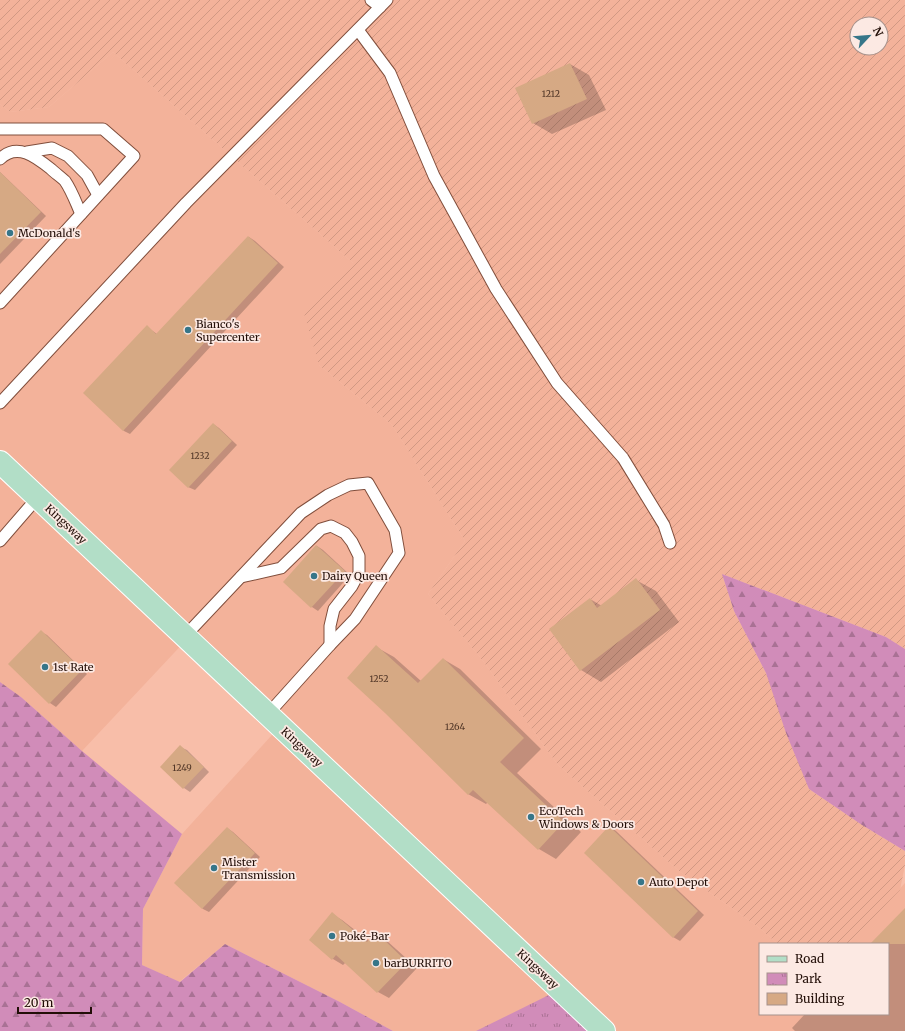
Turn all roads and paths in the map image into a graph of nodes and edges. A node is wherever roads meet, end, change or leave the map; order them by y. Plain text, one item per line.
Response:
1 (379, 2) edge
2 (358, 30) junction
3 (0, 128) edge
4 (27, 152) junction
5 (0, 160) edge
6 (98, 195) junction
7 (81, 214) junction
8 (0, 303) edge
9 (0, 403) edge
10 (0, 462) edge
11 (38, 498) junction
12 (0, 541) edge
13 (670, 543) dead end
14 (241, 578) junction
15 (185, 636) junction
16 (330, 645) junction
17 (268, 714) junction
18 (604, 1031) edge

1 - 2 lane
2 - 9 lane
2 - 13 lane
3 - 6 lane
4 - 5 lane
4 - 6 lane
4 - 7 lane
6 - 7 lane
7 - 8 lane
10 - 11 main road, Kingsway
11 - 12 lane
11 - 15 main road, Kingsway
14 - 15 lane
14 - 16 lane
14 - 16 lane
15 - 17 main road, Kingsway
16 - 17 lane
17 - 18 main road, Kingsway

